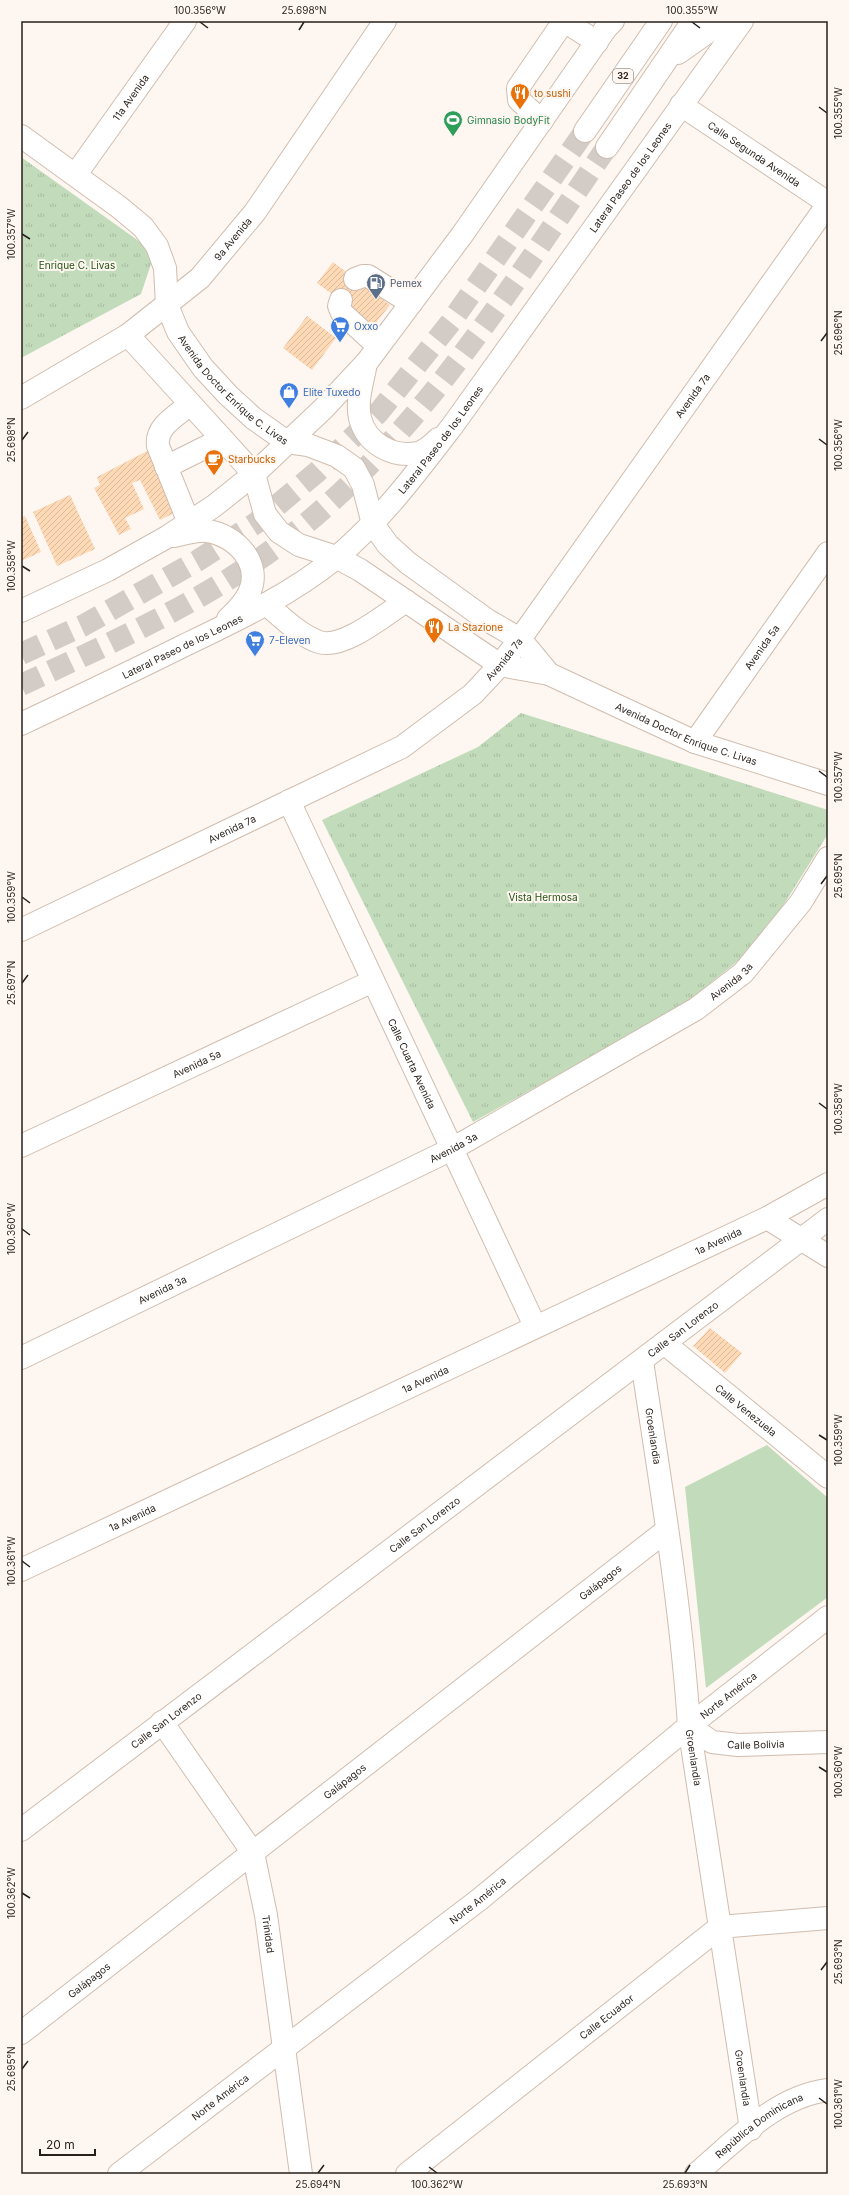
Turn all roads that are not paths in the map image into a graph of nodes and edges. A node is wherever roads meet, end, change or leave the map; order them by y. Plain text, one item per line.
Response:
1 (185, 21) edge
2 (385, 21) edge
3 (564, 21) edge
4 (661, 21) edge
5 (693, 21) edge
6 (719, 21) edge
7 (742, 21) edge
8 (604, 27) edge
9 (667, 60) junction
10 (681, 105) junction
11 (542, 121) junction
12 (585, 131) tunnel mouth
13 (21, 136) edge
14 (608, 147) tunnel mouth
15 (76, 174) junction
16 (828, 204) edge
17 (355, 279) dead end
18 (341, 300) dead end
19 (411, 303) junction
20 (167, 305) junction
21 (128, 335) junction
22 (372, 354) junction
23 (21, 398) edge
24 (190, 404) junction
25 (453, 426) junction
26 (222, 439) junction
27 (287, 442) junction
28 (166, 466) junction
29 (254, 474) junction
30 (189, 523) junction
31 (373, 524) junction
32 (167, 537) junction
33 (828, 553) edge
34 (336, 557) junction
35 (406, 601) junction
36 (266, 604) junction
37 (21, 611) edge
38 (215, 631) junction
39 (520, 639) junction
40 (500, 665) junction
41 (549, 674) junction
42 (21, 724) edge
43 (695, 742) junction
44 (828, 784) edge
45 (289, 801) junction
46 (828, 858) edge
47 (21, 930) edge
48 (373, 981) junction
49 (21, 1146) edge
50 (452, 1149) junction
51 (828, 1184) edge
52 (767, 1218) junction
53 (828, 1219) edge
54 (801, 1241) junction
55 (828, 1256) edge
56 (535, 1326) junction
57 (664, 1343) junction
58 (21, 1358) edge
59 (642, 1361) junction
60 (828, 1477) edge
61 (667, 1530) junction
62 (21, 1570) edge
63 (828, 1617) edge
64 (162, 1722) junction
65 (689, 1726) junction
66 (828, 1742) edge
67 (21, 1830) edge
68 (253, 1853) junction
69 (828, 1918) edge
70 (720, 1927) junction
71 (21, 2033) edge
72 (285, 2046) junction
73 (828, 2090) edge
74 (751, 2129) junction
75 (118, 2174) edge
76 (301, 2174) edge
77 (407, 2174) edge
78 (696, 2174) edge

1 - 15 street, 11a Avenida
2 - 20 street, 9a Avenida
3 - 8 street
3 - 11 street
4 - 12 street, 32
5 - 9 street, 32
6 - 9 street
7 - 10 street, Lateral Paseo de los Leones
8 - 11 street
9 - 14 street, 32
10 - 16 street, Calle Segunda Avenida
10 - 25 street, Lateral Paseo de los Leones
11 - 19 street
13 - 15 street, Avenida Doctor Enrique C. Livas
15 - 20 street, Avenida Doctor Enrique C. Livas
16 - 39 street, Avenida 7a
17 - 19 street
18 - 22 street
19 - 22 street
20 - 21 street, 9a Avenida
20 - 27 street, Avenida Doctor Enrique C. Livas
21 - 23 street, 9a Avenida
21 - 24 street, Avenida Doctor Enrique C. Livas
22 - 25 street
22 - 27 street
24 - 26 street, Avenida Doctor Enrique C. Livas
24 - 28 street
25 - 31 street, Lateral Paseo de los Leones
26 - 28 street
26 - 29 street, Avenida Doctor Enrique C. Livas
27 - 29 street
27 - 31 street, Avenida Doctor Enrique C. Livas
28 - 30 street
29 - 30 street
29 - 34 street, Avenida Doctor Enrique C. Livas
30 - 32 street
31 - 34 street, Lateral Paseo de los Leones
31 - 39 street, Avenida Doctor Enrique C. Livas
32 - 37 street
32 - 38 street
33 - 43 street, Avenida 5a
34 - 35 street, Avenida Doctor Enrique C. Livas
34 - 36 street, Lateral Paseo de los Leones
35 - 36 street
35 - 40 street, Avenida Doctor Enrique C. Livas
36 - 38 street, Lateral Paseo de los Leones
38 - 42 street, Lateral Paseo de los Leones
39 - 40 street, Avenida 7a
39 - 41 street, Avenida Doctor Enrique C. Livas
40 - 41 street, Avenida Doctor Enrique C. Livas
40 - 45 street, Avenida 7a
41 - 43 street, Avenida Doctor Enrique C. Livas
43 - 44 street, Avenida Doctor Enrique C. Livas
45 - 47 street, Avenida 7a
45 - 48 street, Calle Cuarta Avenida
46 - 50 street, Avenida 3a
48 - 49 street, Avenida 5a
48 - 50 street, Calle Cuarta Avenida
50 - 56 street, Calle Cuarta Avenida
50 - 58 street, Avenida 3a
51 - 52 street, 1a Avenida
52 - 54 street
52 - 56 street, 1a Avenida
53 - 54 street, Calle San Lorenzo
54 - 55 street
54 - 57 street, Calle San Lorenzo
56 - 62 street, 1a Avenida
57 - 59 street, Calle San Lorenzo
57 - 60 street, Calle Venezuela
59 - 61 street, Groenlandia
59 - 64 street, Calle San Lorenzo
61 - 65 street, Groenlandia
61 - 68 street, Galápagos
63 - 65 street, Norte América
64 - 67 street, Calle San Lorenzo
64 - 68 street, Trinidad
65 - 66 street, Calle Bolivia
65 - 70 street, Groenlandia
65 - 72 street, Norte América
68 - 71 street, Galápagos
68 - 72 street, Trinidad
69 - 70 street
70 - 74 street, Groenlandia
70 - 77 street, Calle Ecuador
72 - 75 street, Norte América
72 - 76 street, Trinidad
73 - 74 street, República Dominicana
74 - 78 street, República Dominicana

